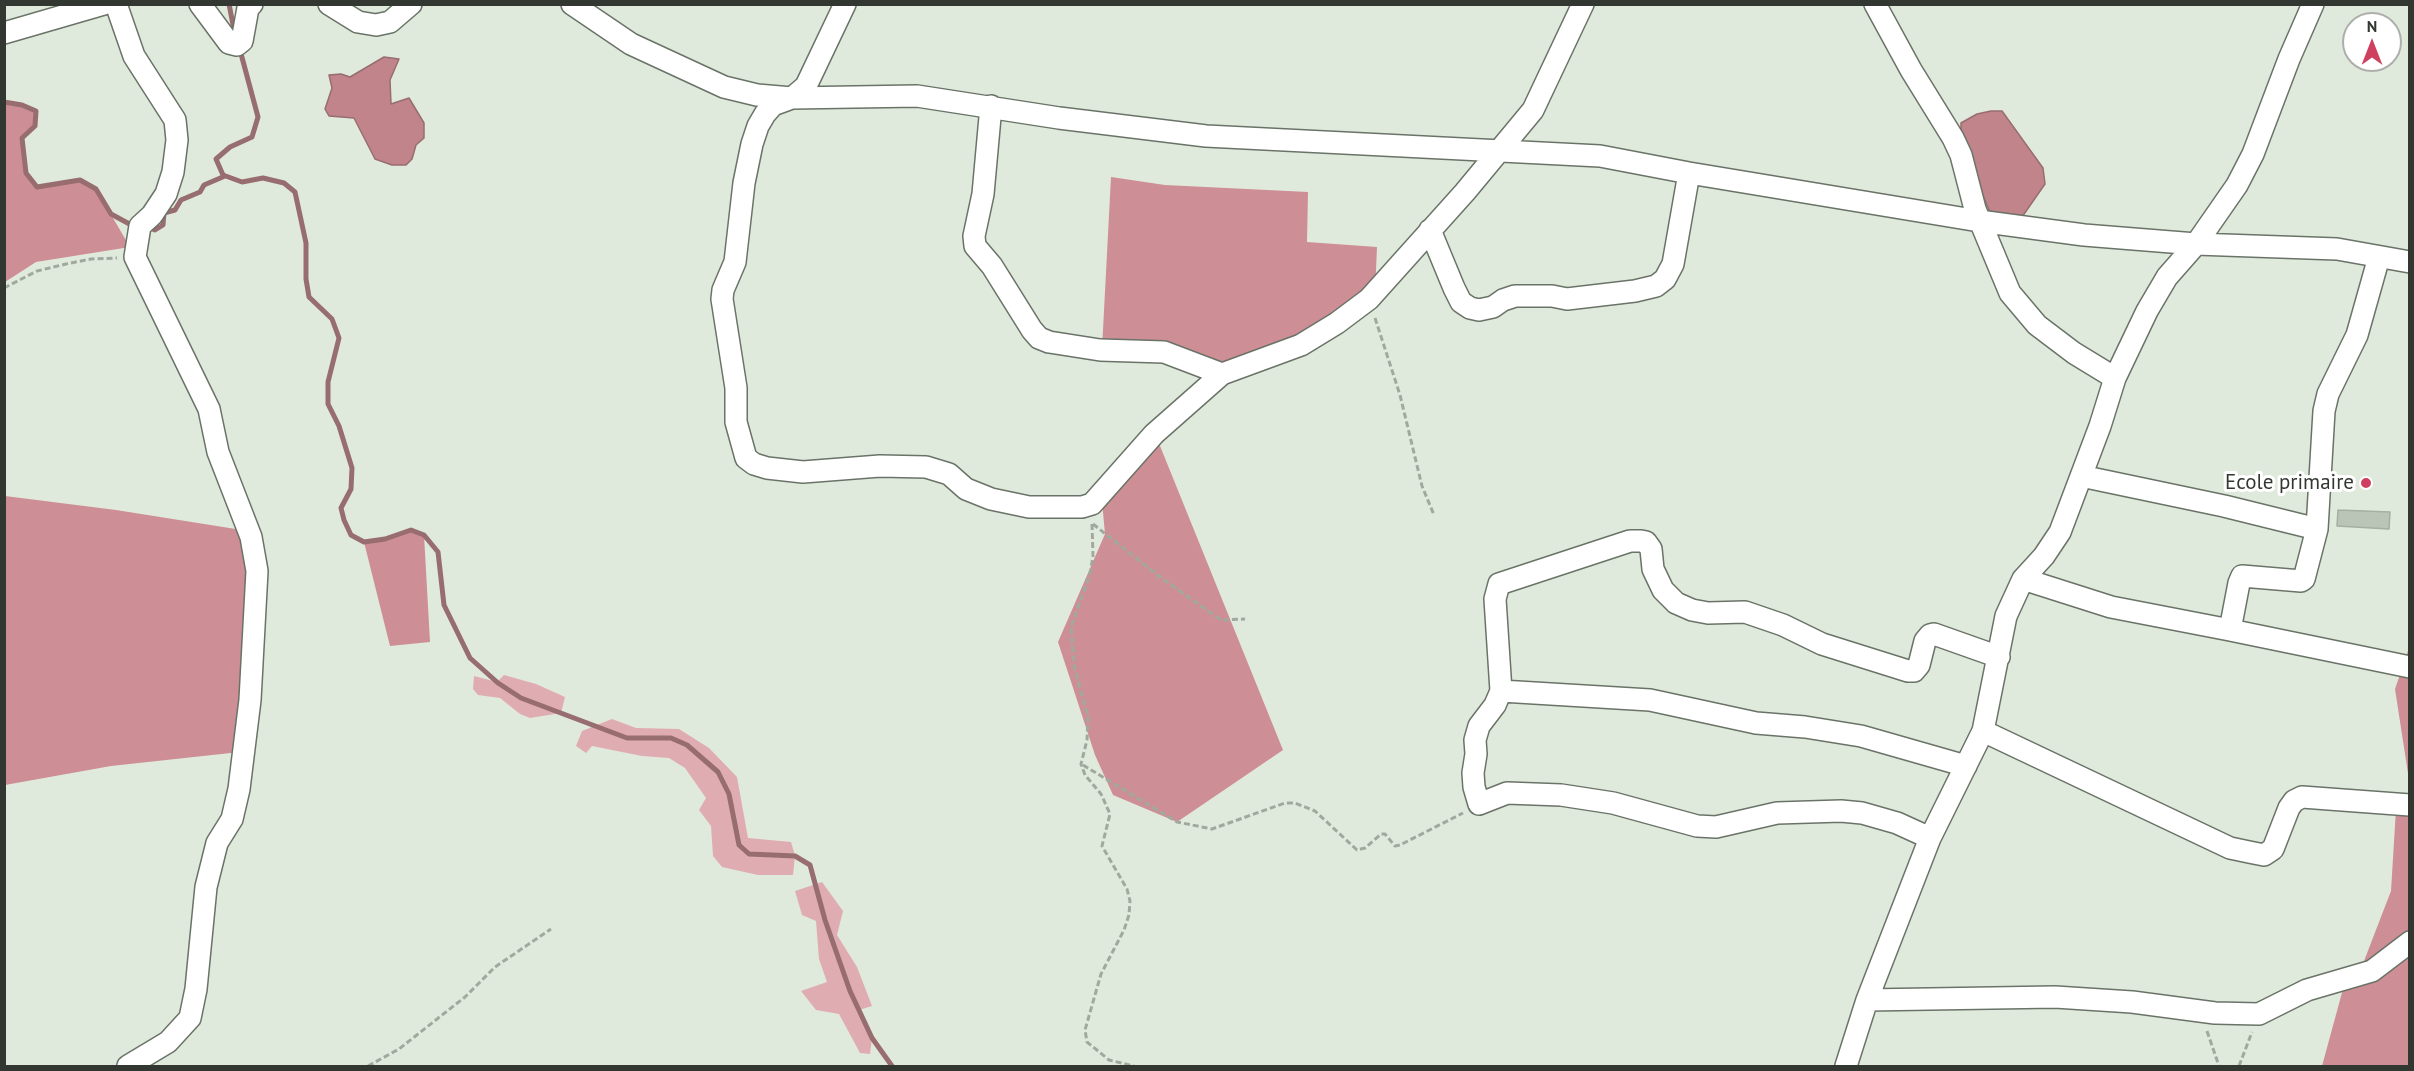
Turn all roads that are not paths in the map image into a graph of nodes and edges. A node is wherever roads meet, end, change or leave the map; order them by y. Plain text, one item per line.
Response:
1 (104, 4) edge
2 (116, 4) edge
3 (200, 4) edge
4 (252, 4) edge
5 (329, 4) edge
6 (411, 4) edge
7 (572, 4) edge
8 (846, 4) edge
9 (1583, 4) edge
10 (1875, 4) edge
11 (2313, 4) edge
12 (4, 33) edge
13 (792, 98) junction
14 (991, 106) junction
15 (1498, 150) junction
16 (1689, 173) junction
17 (1979, 221) junction
18 (1430, 230) junction
19 (2196, 244) junction
20 (2379, 257) junction
21 (2409, 262) edge
22 (1222, 374) junction
23 (2115, 378) junction
24 (2081, 476) junction
25 (2317, 529) junction
26 (2023, 579) junction
27 (2230, 630) junction
28 (1999, 657) junction
29 (2409, 667) edge
30 (1501, 691) junction
31 (1983, 731) junction
32 (1966, 766) junction
33 (2409, 805) edge
34 (1930, 838) junction
35 (2409, 942) edge
36 (1867, 1000) junction
37 (128, 1066) edge
38 (1846, 1066) edge

1 - 12 street
2 - 37 street
3 - 4 street
5 - 6 street
7 - 13 street
8 - 13 street
9 - 15 street
10 - 17 street
11 - 19 street
13 - 14 street
13 - 22 street
14 - 15 street
14 - 22 street
15 - 16 street
15 - 18 street
16 - 17 street
16 - 18 street
17 - 19 street
17 - 23 street
18 - 22 street
19 - 20 street
19 - 23 street
20 - 21 street
20 - 25 street
23 - 24 street
24 - 25 street
24 - 26 street
25 - 27 street
26 - 27 street
26 - 28 street
27 - 29 street
28 - 30 street
28 - 31 street
30 - 32 street
30 - 34 street
31 - 32 street
31 - 33 street
32 - 34 street
34 - 36 street
35 - 36 street
36 - 38 street

